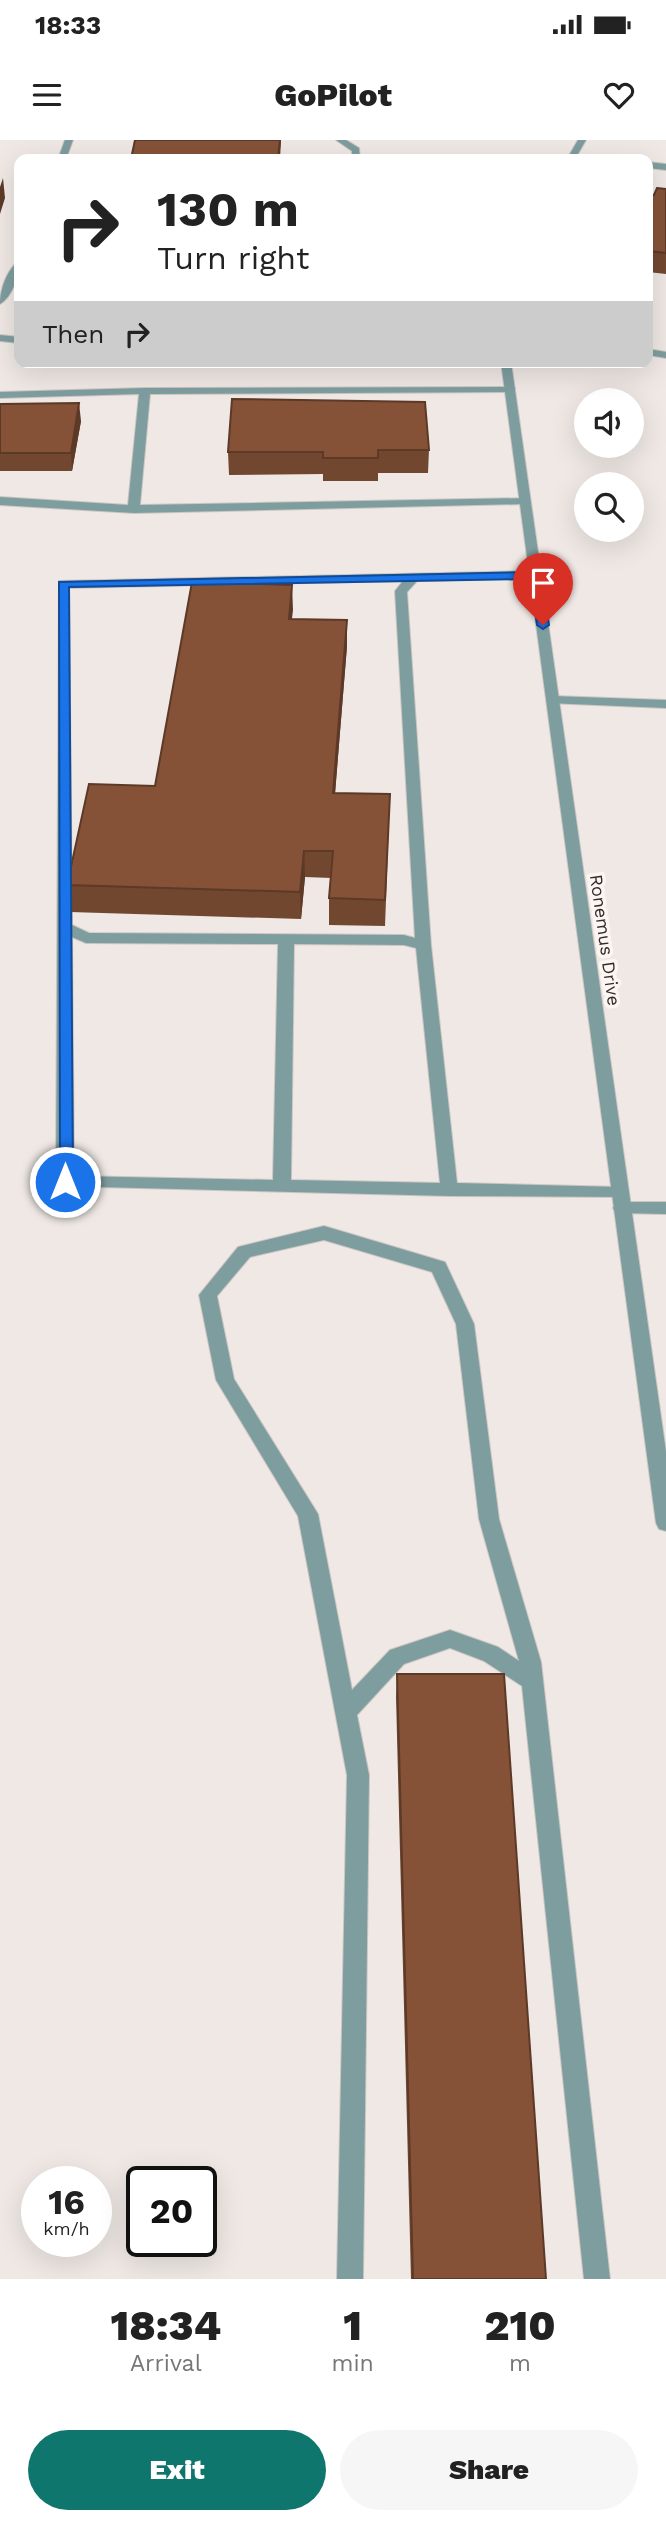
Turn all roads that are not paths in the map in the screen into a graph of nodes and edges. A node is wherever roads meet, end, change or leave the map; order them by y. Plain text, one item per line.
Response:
1 (340, 140) edge
2 (356, 154) edge
3 (14, 274) edge
4 (0, 301) edge
5 (507, 368) edge
6 (511, 390) junction
7 (145, 391) junction
8 (0, 395) edge
9 (526, 500) junction
10 (0, 501) edge
11 (134, 509) junction
12 (536, 575) junction
13 (414, 577) junction
14 (553, 700) junction
15 (666, 704) edge
16 (64, 927) junction
17 (286, 939) junction
18 (423, 945) junction
19 (282, 1186) junction
20 (449, 1189) junction
21 (621, 1201) junction
22 (666, 1208) edge
23 (666, 1523) edge
24 (533, 1681) junction
25 (346, 1712) junction
26 (350, 2279) edge
27 (597, 2279) edge

1 - 2 street
3 - 4 street
5 - 6 street, Ronemus Drive
6 - 7 street
6 - 9 street, Ronemus Drive
7 - 8 street
7 - 11 street
9 - 11 street
9 - 12 street, Ronemus Drive
10 - 11 street
12 - 13 street
12 - 14 street, Ronemus Drive
13 - 16 street
13 - 18 street
14 - 15 street
14 - 21 street, Ronemus Drive
16 - 17 street
16 - 19 street
17 - 18 street
17 - 19 street
18 - 20 street
19 - 20 street
20 - 21 street
21 - 22 street
21 - 23 street, Ronemus Drive
24 - 25 street
24 - 25 street
24 - 27 street
25 - 26 street

